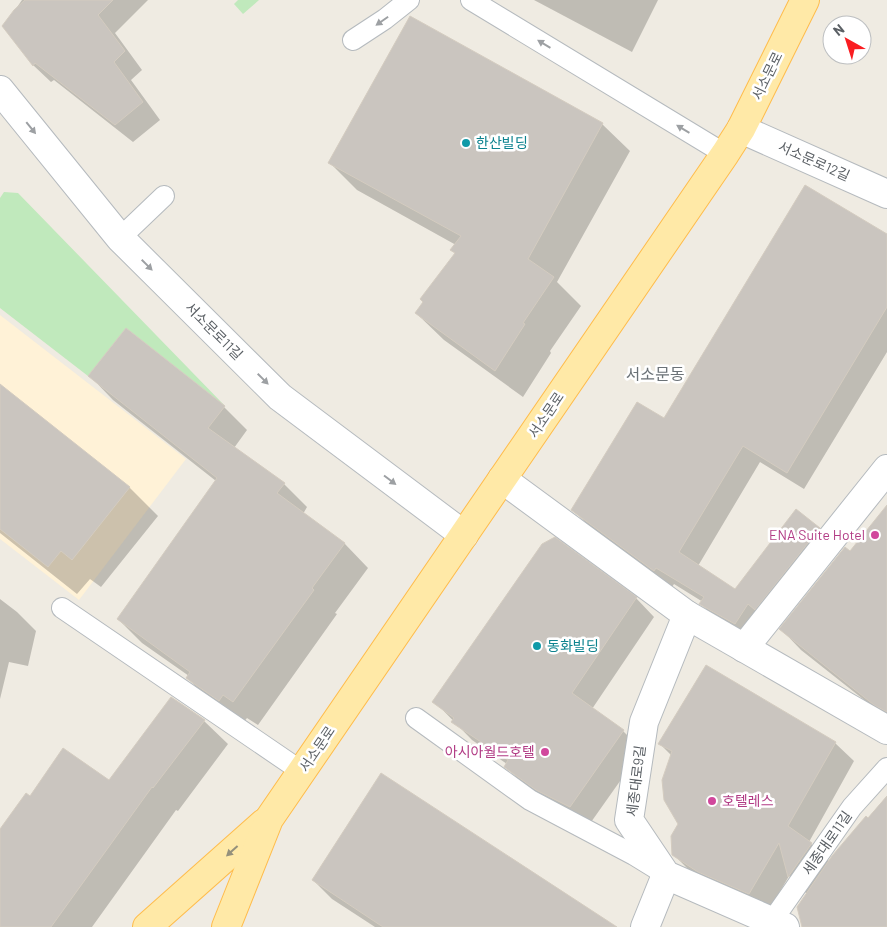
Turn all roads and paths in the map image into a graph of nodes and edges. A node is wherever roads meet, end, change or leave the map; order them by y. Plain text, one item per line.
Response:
1 (409, 0) edge
2 (471, 0) edge
3 (805, 0) edge
4 (353, 40) dead end
5 (0, 90) edge
6 (741, 129) junction
7 (725, 154) junction
8 (887, 194) edge
9 (164, 196) dead end
10 (120, 238) junction
11 (887, 469) edge
12 (502, 479) junction
13 (464, 535) junction
14 (62, 608) dead end
15 (687, 615) junction
16 (744, 648) junction
17 (416, 718) dead end
18 (887, 730) edge
19 (887, 768) edge
20 (302, 771) junction
21 (269, 819) junction
22 (666, 875) junction
23 (779, 924) edge
24 (147, 927) edge
25 (226, 927) edge
26 (645, 927) edge

1 -> 4 lane
7 -> 2 lane
3 - 6 main road, 서소문로
5 -> 10 street, 서소문로11길
6 - 7 main road, 서소문로
6 - 8 street, 서소문로12길
7 - 12 main road, 서소문로
9 - 10 lane
10 -> 13 street, 서소문로11길
11 - 16 street
12 - 13 main road, 서소문로
12 - 15 street
13 - 20 main road, 서소문로
14 - 20 lane
15 - 16 street
15 - 22 street, 세종대로9길
16 - 18 street
17 - 22 lane
19 - 23 lane, 세종대로11길
20 - 21 main road, 서소문로
21 -> 24 main road, 서소문로
21 - 25 main road, 서소문로
22 - 23 street
22 - 26 street

